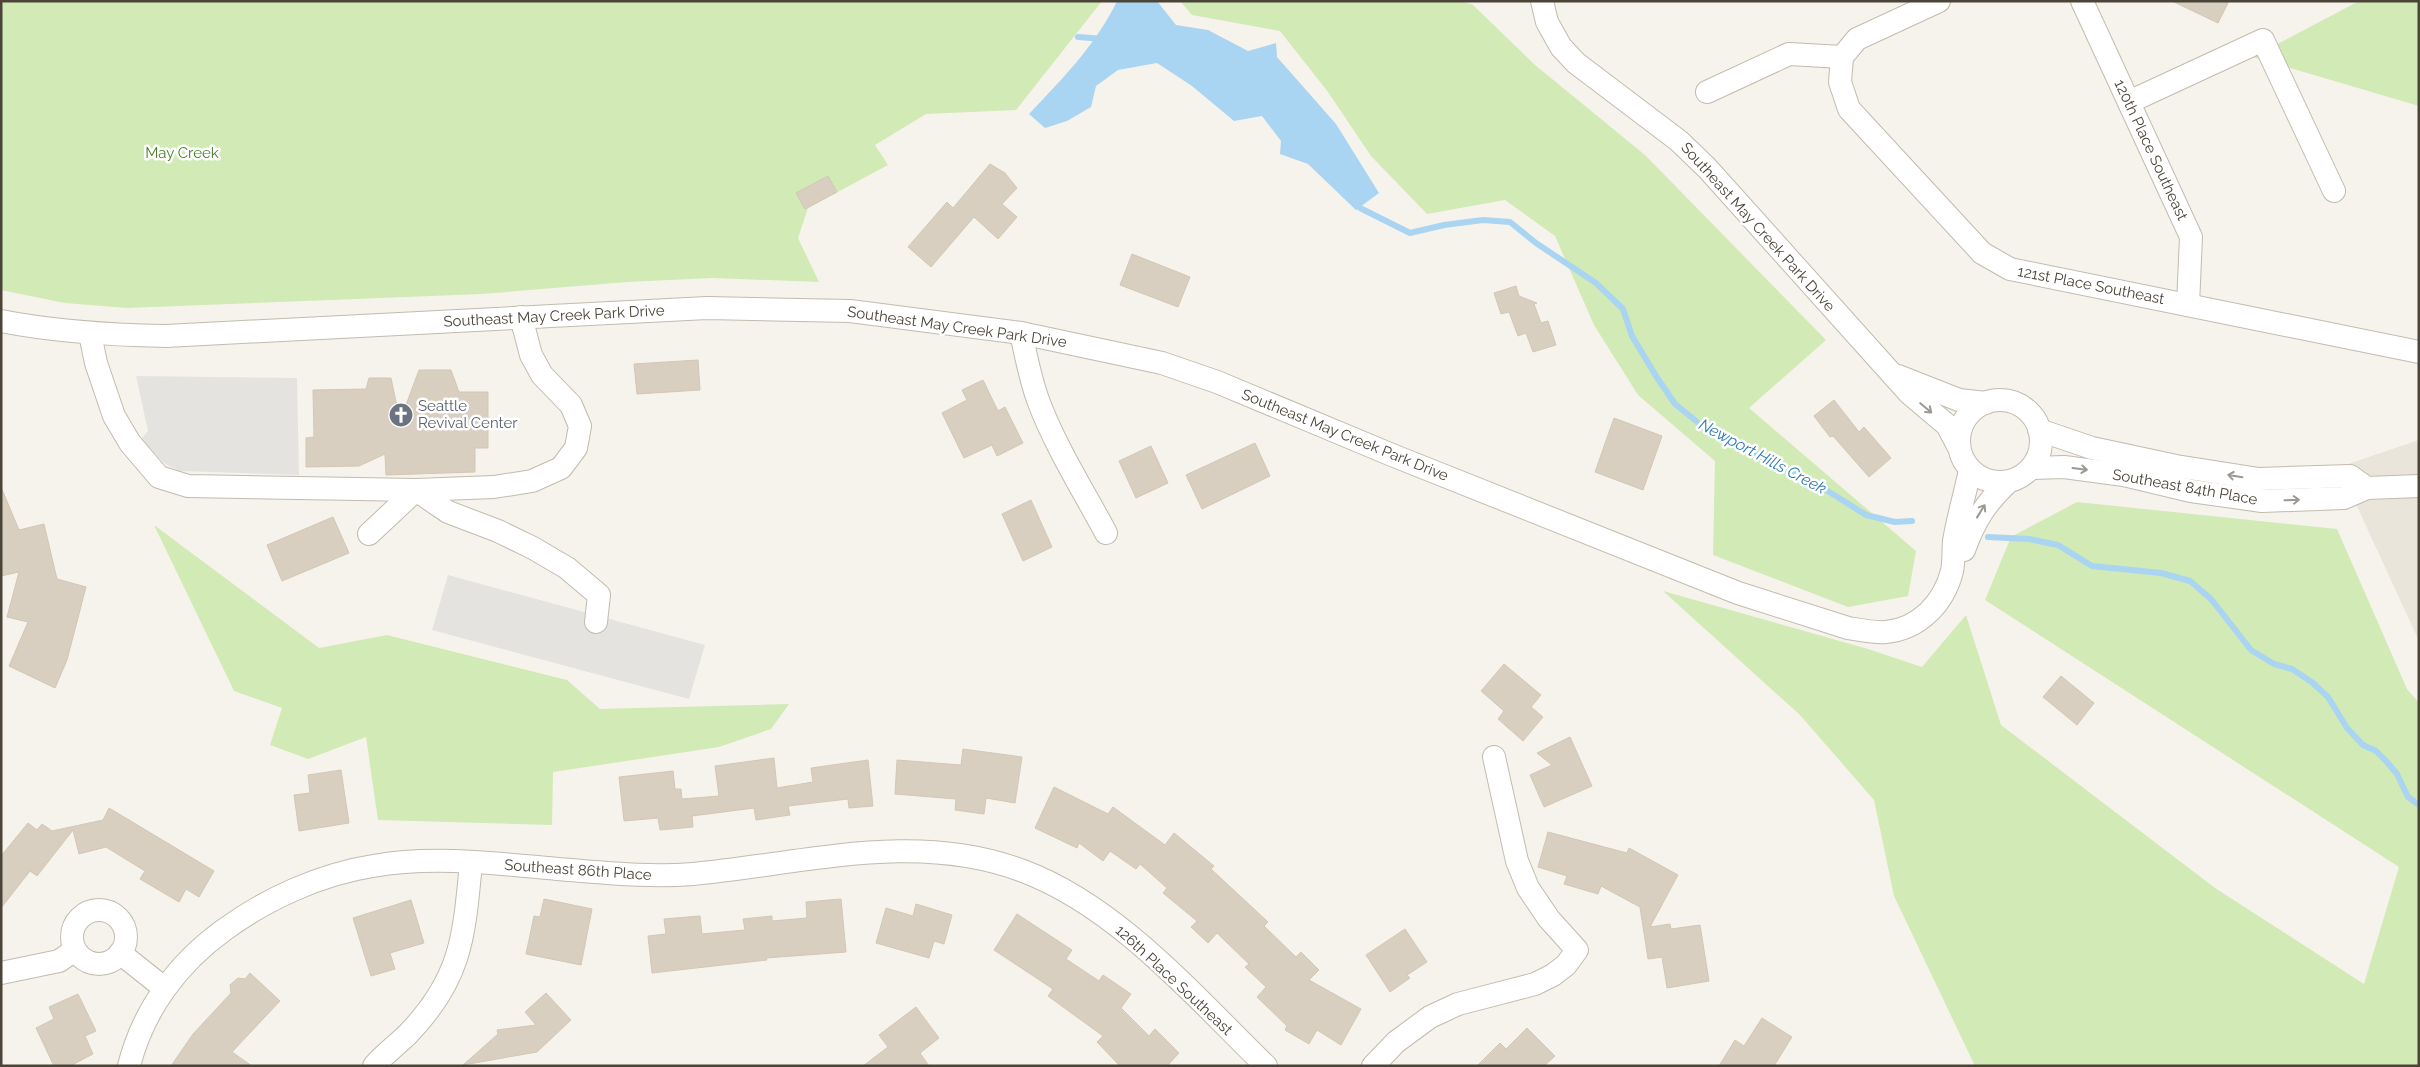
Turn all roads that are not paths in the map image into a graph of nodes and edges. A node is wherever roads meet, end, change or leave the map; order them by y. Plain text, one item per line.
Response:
1 (1542, 1) edge
2 (1939, 1) edge
3 (2082, 1) edge
4 (1842, 56) junction
5 (1707, 92) dead end
6 (2129, 102) junction
7 (2334, 191) dead end
8 (2188, 305) junction
9 (520, 317) junction
10 (1, 321) edge
11 (1021, 333) junction
12 (90, 334) junction
13 (2419, 352) edge
14 (1892, 374) junction
15 (1986, 403) junction
16 (2039, 430) junction
17 (1958, 446) junction
18 (2031, 468) junction
19 (1970, 470) junction
20 (2008, 482) junction
21 (2419, 486) edge
22 (2367, 488) junction
23 (416, 490) junction
24 (1106, 533) dead end
25 (370, 534) dead end
26 (1952, 570) junction
27 (596, 622) dead end
28 (1494, 757) dead end
29 (471, 863) junction
30 (1026, 872) joint
31 (75, 950) junction
32 (120, 953) junction
33 (1, 973) edge
34 (164, 988) junction
35 (129, 1066) edge
36 (374, 1066) edge
37 (1266, 1066) edge
38 (1373, 1066) edge

1 - 14 street, Southeast May Creek Park Drive
2 - 4 street
3 - 6 street, 120th Place Southeast
4 - 5 street
4 - 8 street, 121st Place Southeast
6 - 7 street
6 - 8 street, 120th Place Southeast
8 - 13 street, 121st Place Southeast
9 - 11 street, Southeast May Creek Park Drive
9 - 12 street, Southeast May Creek Park Drive
9 - 23 street
10 - 12 street, Southeast May Creek Park Drive
11 - 24 street
11 - 26 street, Southeast May Creek Park Drive
12 - 23 street
14 - 15 street, Southeast May Creek Park Drive
14 -> 17 street, Southeast May Creek Park Drive
15 - 16 street
15 - 17 street
16 - 18 street
22 -> 16 street, Southeast 84th Place
17 - 19 street
18 - 20 street
18 -> 22 street, Southeast 84th Place
19 - 20 street
19 - 26 street, Southeast May Creek Park Drive
26 -> 20 street, Southeast May Creek Park Drive
21 - 22 street, Southeast 84th Place
23 - 25 street
23 - 27 street
28 - 38 street
29 - 30 street, Southeast 86th Place
29 - 34 street, Southeast 86th Place
29 - 36 street
30 - 37 street, 126th Place Southeast
31 - 32 street
31 - 32 street
31 - 33 street
32 - 34 street
34 - 35 street, Southeast 86th Place

